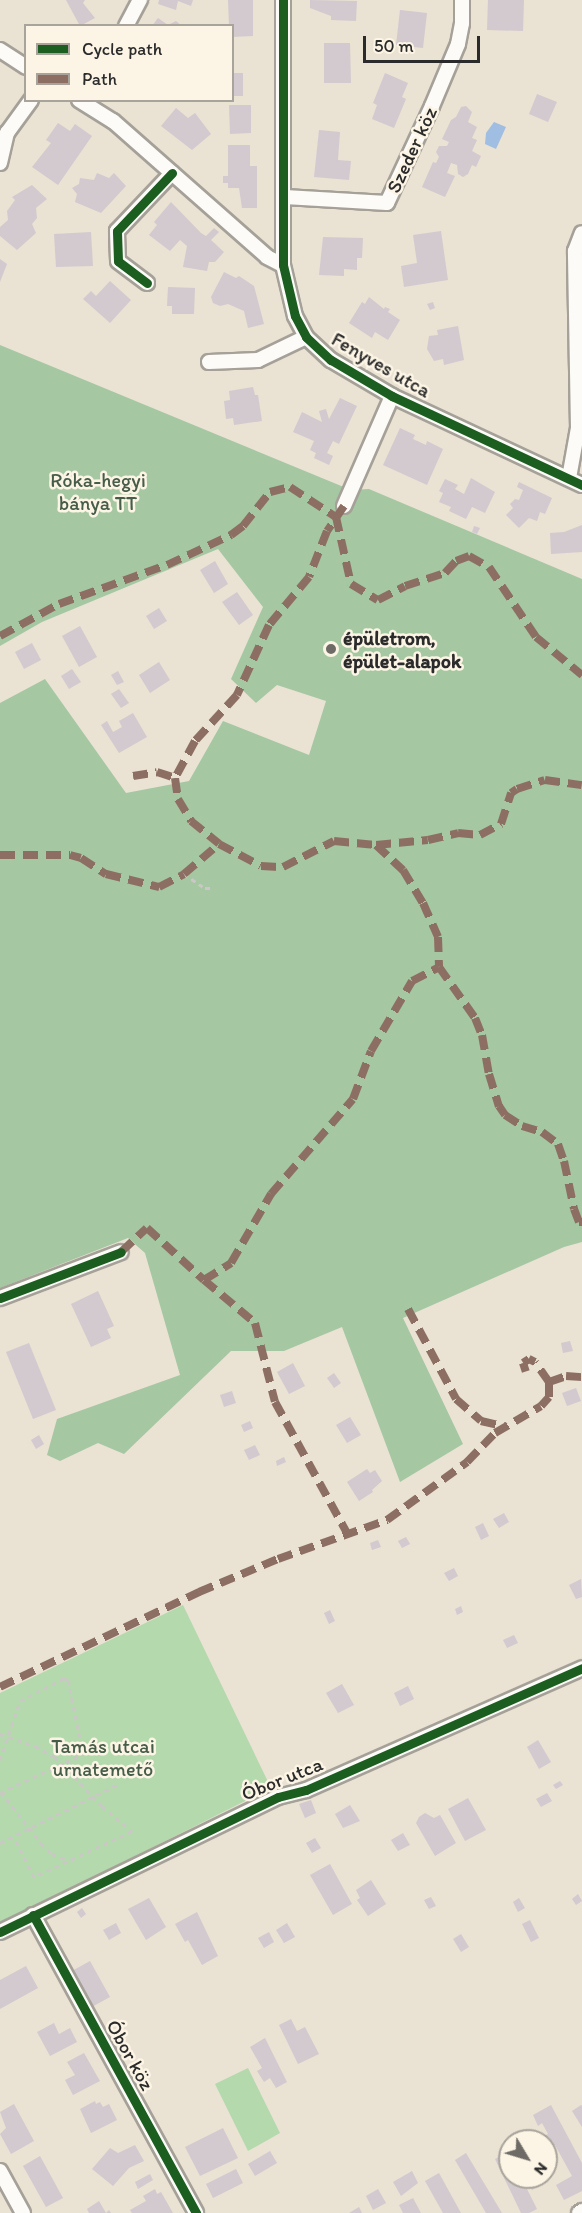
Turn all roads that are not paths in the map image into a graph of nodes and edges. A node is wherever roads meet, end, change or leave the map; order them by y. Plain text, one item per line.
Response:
1 (140, 0) edge
2 (462, 0) edge
3 (283, 3) edge
4 (127, 24) edge
5 (0, 50) edge
6 (24, 66) edge
7 (30, 102) edge
8 (82, 102) edge
9 (0, 163) edge
10 (172, 173) junction
11 (285, 197) junction
12 (582, 233) edge
13 (284, 265) junction
14 (147, 283) dead end
15 (306, 337) junction
16 (208, 362) dead end
17 (392, 396) junction
18 (569, 478) junction
19 (582, 485) edge
20 (344, 507) dead end
21 (121, 1252) dead end
22 (0, 1298) edge
23 (582, 1668) edge
24 (33, 1915) junction
25 (0, 1932) edge
26 (0, 2171) edge
27 (23, 2213) edge
28 (196, 2213) edge

1 - 4 street
2 - 11 street, Szeder köz
3 - 11 street, Fenyves utca
5 - 6 street
7 - 9 street
8 - 10 street
10 - 13 street
10 - 14 street
11 - 13 street, Fenyves utca
12 - 18 street
13 - 15 street, Fenyves utca
15 - 16 street
15 - 17 street, Fenyves utca
17 - 18 street, Fenyves utca
17 - 20 street
18 - 19 street, Fenyves utca
21 - 22 street
23 - 24 street, Óbor utca
24 - 25 street, Óbor utca
24 - 28 street, Óbor köz
26 - 27 street

